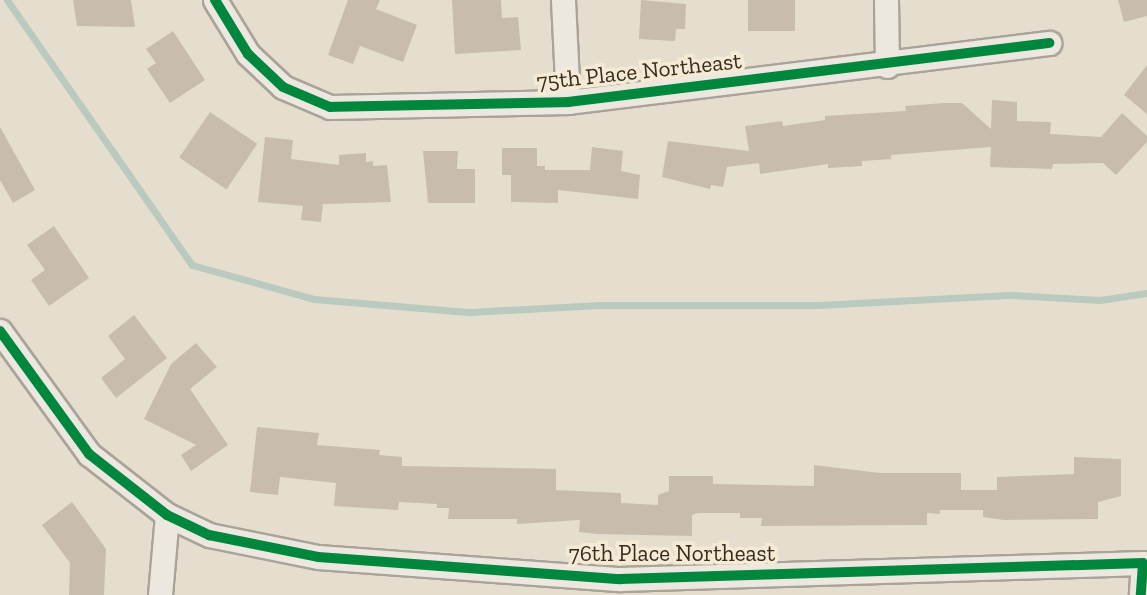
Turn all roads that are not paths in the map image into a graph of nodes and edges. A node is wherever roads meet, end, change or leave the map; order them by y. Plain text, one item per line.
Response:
1 (215, 0) edge
2 (563, 0) edge
3 (886, 0) edge
4 (1049, 43) dead end
5 (887, 66) junction
6 (568, 102) junction
7 (0, 331) edge
8 (167, 515) junction
9 (160, 595) edge
10 (1141, 595) edge

1 - 6 street, 75th Place Northeast
2 - 6 street
3 - 5 street
4 - 5 street, 75th Place Northeast
5 - 6 street, 75th Place Northeast
7 - 8 street, 76th Place Northeast
8 - 9 street
8 - 10 street, 76th Place Northeast

